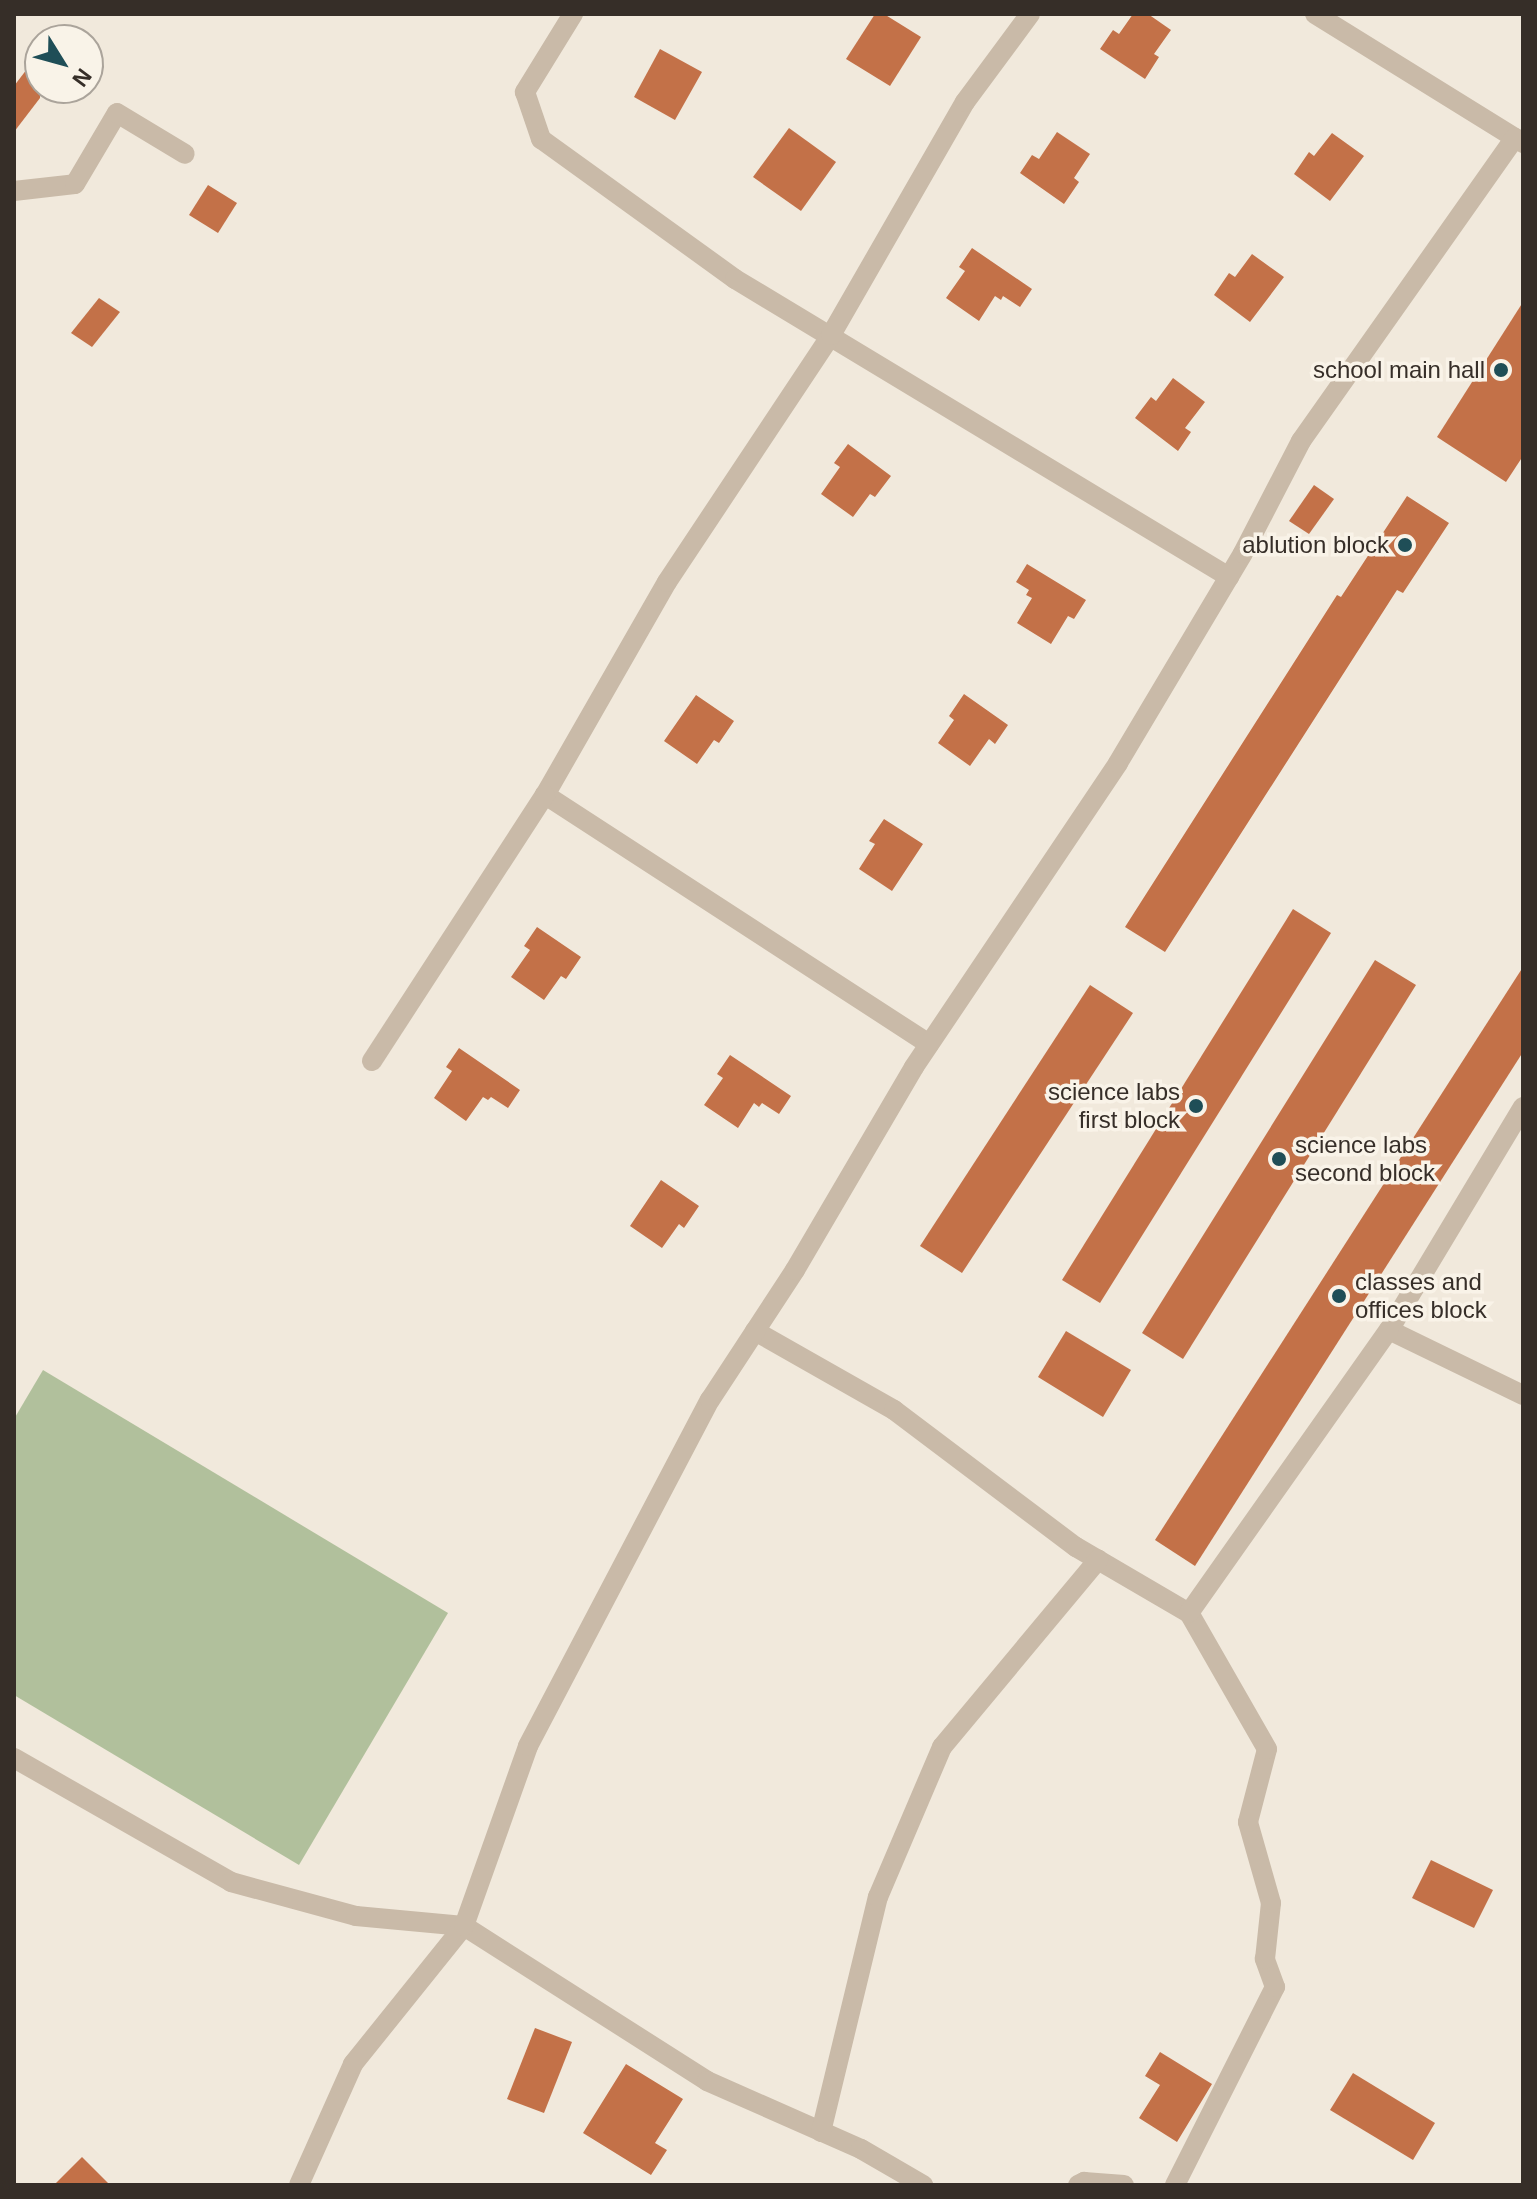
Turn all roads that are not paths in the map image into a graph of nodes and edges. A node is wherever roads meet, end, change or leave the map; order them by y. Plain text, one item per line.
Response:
1 (573, 14) edge
2 (1030, 14) edge
3 (1315, 14) edge
4 (1519, 140) edge
5 (185, 154) dead end
6 (14, 191) edge
7 (831, 335) junction
8 (1229, 577) junction
9 (545, 795) junction
10 (929, 1044) junction
11 (372, 1061) dead end
12 (1523, 1107) edge
13 (1389, 1330) junction
14 (755, 1331) junction
15 (1523, 1395) edge
16 (1098, 1560) junction
17 (1189, 1613) junction
18 (14, 1758) edge
19 (464, 1926) junction
20 (821, 2132) junction
21 (299, 2185) edge
22 (923, 2185) edge
23 (1078, 2185) edge
24 (1124, 2185) edge
25 (1175, 2185) edge

1 - 7 street
2 - 7 street
3 - 4 street
4 - 8 street
5 - 6 street
7 - 8 street
7 - 9 street
8 - 10 street
9 - 10 street
9 - 11 street
10 - 14 street
12 - 13 street
13 - 15 street
13 - 17 street
14 - 16 street
14 - 19 street
16 - 17 street
16 - 20 street
17 - 25 street
18 - 19 street
19 - 20 street
19 - 21 street
20 - 22 street
23 - 24 street

